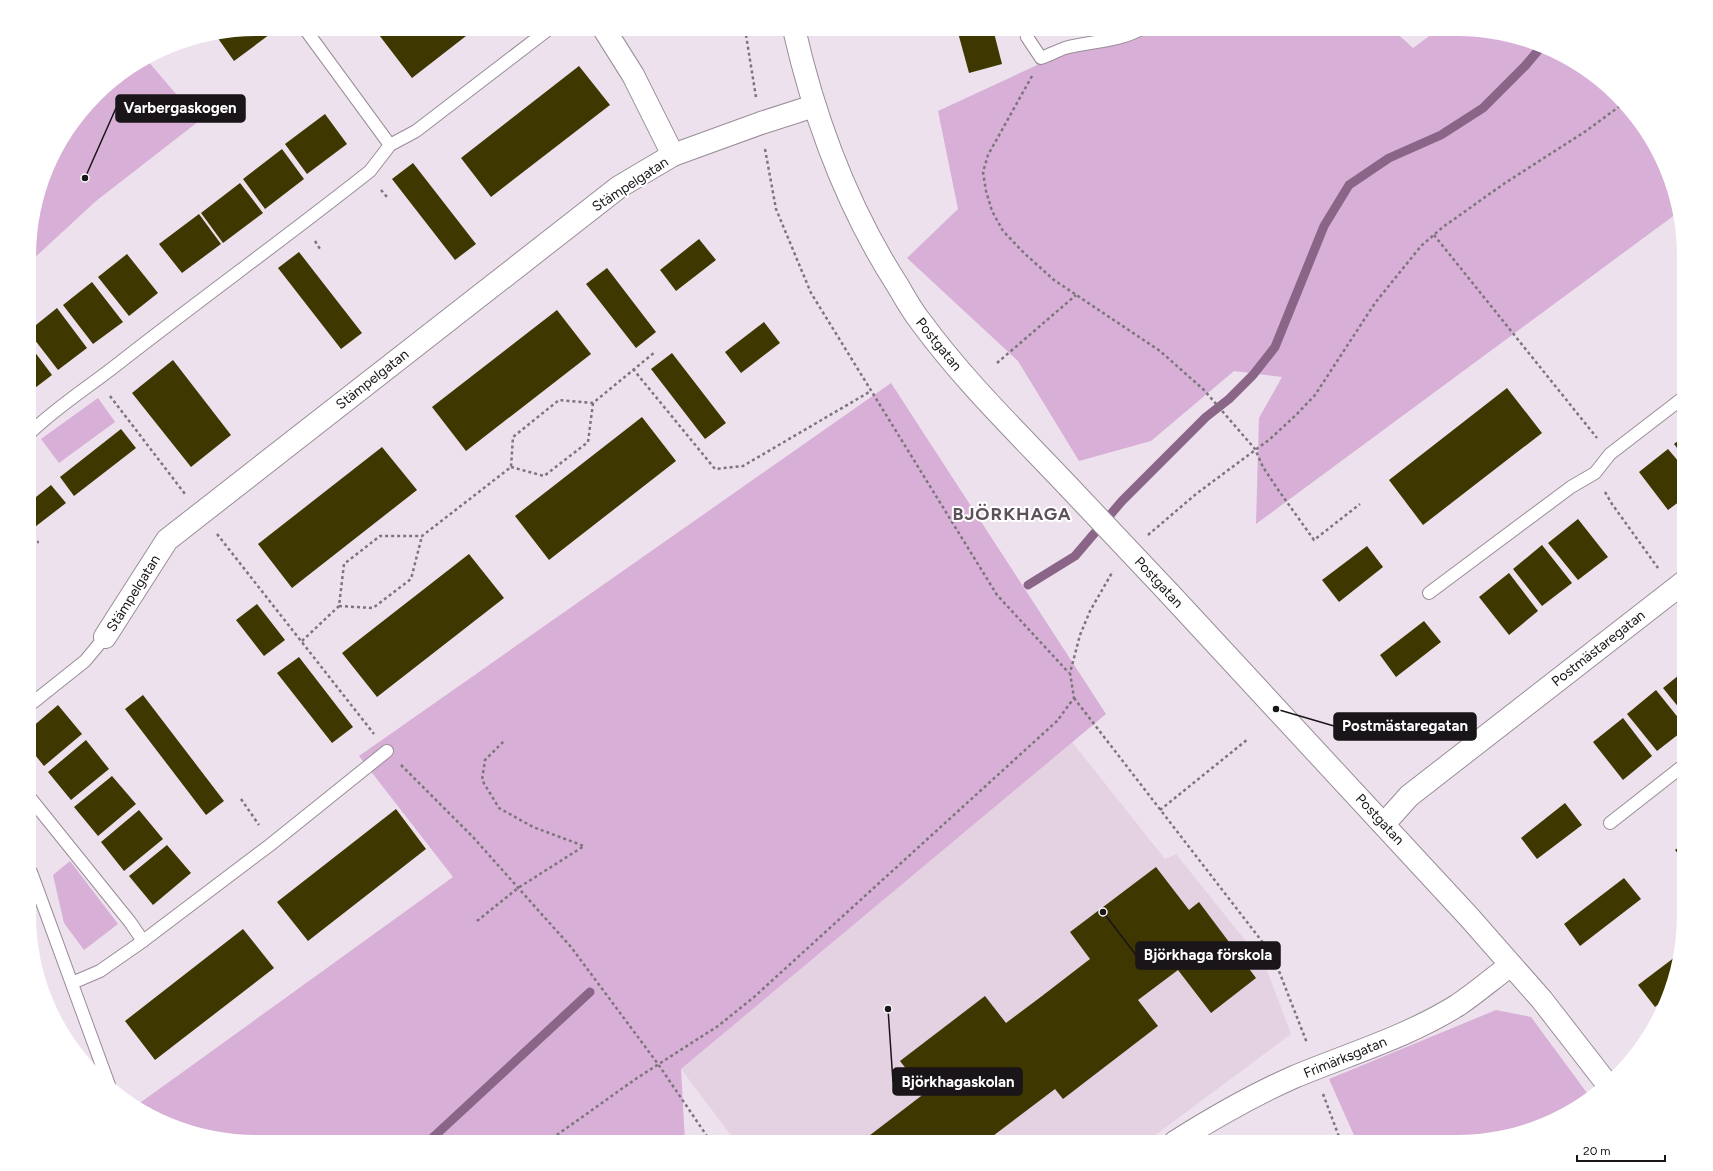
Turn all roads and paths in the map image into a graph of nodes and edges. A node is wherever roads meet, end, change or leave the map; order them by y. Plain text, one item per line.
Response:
1 (310, 36) edge
2 (540, 36) edge
3 (608, 36) edge
4 (746, 36) edge
5 (796, 36) edge
6 (1027, 36) edge
7 (1124, 36) edge
8 (1041, 58) junction
9 (757, 99) dead end
10 (814, 106) junction
11 (1619, 107) edge
12 (390, 145) junction
13 (765, 146) dead end
14 (673, 155) junction
15 (1434, 235) junction
16 (1076, 295) junction
17 (655, 352) dead end
18 (997, 364) dead end
19 (633, 369) junction
20 (98, 380) junction
21 (870, 391) junction
22 (1677, 402) edge
23 (593, 403) junction
24 (36, 428) edge
25 (1256, 449) junction
26 (1610, 454) junction
27 (512, 467) junction
28 (1595, 472) junction
29 (1360, 504) dead end
30 (200, 513) junction
31 (422, 536) junction
32 (1143, 540) dead end
33 (1116, 566) dead end
34 (1677, 583) edge
35 (1677, 587) edge
36 (1428, 593) dead end
37 (339, 606) junction
38 (105, 637) joint
39 (302, 641) junction
40 (1070, 673) junction
41 (1074, 698) junction
42 (36, 700) edge
43 (1248, 739) dead end
44 (505, 740) dead end
45 (387, 751) junction
46 (1677, 770) edge
47 (241, 799) dead end
48 (36, 805) edge
49 (1160, 810) junction
50 (1610, 823) dead end
51 (1384, 824) junction
52 (270, 845) junction
53 (36, 886) edge
54 (518, 888) junction
55 (477, 921) dead end
56 (143, 941) junction
57 (1511, 965) junction
58 (72, 983) junction
59 (658, 1064) junction
60 (1315, 1069) junction
61 (106, 1076) edge
62 (1604, 1079) edge
63 (557, 1135) edge
64 (706, 1135) edge
65 (1201, 1135) edge
66 (1339, 1135) edge

1 - 12 lane
2 - 12 lane
3 - 14 street, Stämpelgatan
4 - 9 path
5 - 10 street, Postgatan
6 - 8 lane
7 - 8 lane
8 - 16 path
10 - 14 street, Stämpelgatan
10 - 51 street, Postgatan, bridge
11 - 15 path
12 - 20 lane
13 - 21 path
14 - 30 street, Stämpelgatan
15 - 25 path
15 - 26 path
16 - 18 path
16 - 25 path
17 - 19 path
19 - 21 path
19 - 23 path
20 - 24 lane
20 - 30 path
21 - 40 path
22 - 26 lane
23 - 27 path
23 - 27 path
25 - 29 path
25 - 32 path
26 - 28 lane
27 - 31 path
28 - 34 path
28 - 36 lane
30 - 38 street, Stämpelgatan
30 - 39 path
31 - 37 path
31 - 37 path
33 - 40 path
35 - 51 street, Postmästaregatan
37 - 39 path
38 - 42 lane
39 - 45 path
40 - 41 path
41 - 49 path
41 - 59 path
43 - 49 path
44 - 54 path
45 - 52 lane
45 - 54 path
46 - 50 lane
47 - 52 path
48 - 56 lane
49 - 60 path
51 - 57 street, Postgatan
52 - 56 lane
53 - 58 lane
54 - 55 path
54 - 59 path
56 - 58 lane
57 - 60 street, Frimärksgatan
57 - 62 street, Postgatan
58 - 61 lane
59 - 63 path
59 - 64 path
60 - 65 street, Frimärksgatan
60 - 66 path

